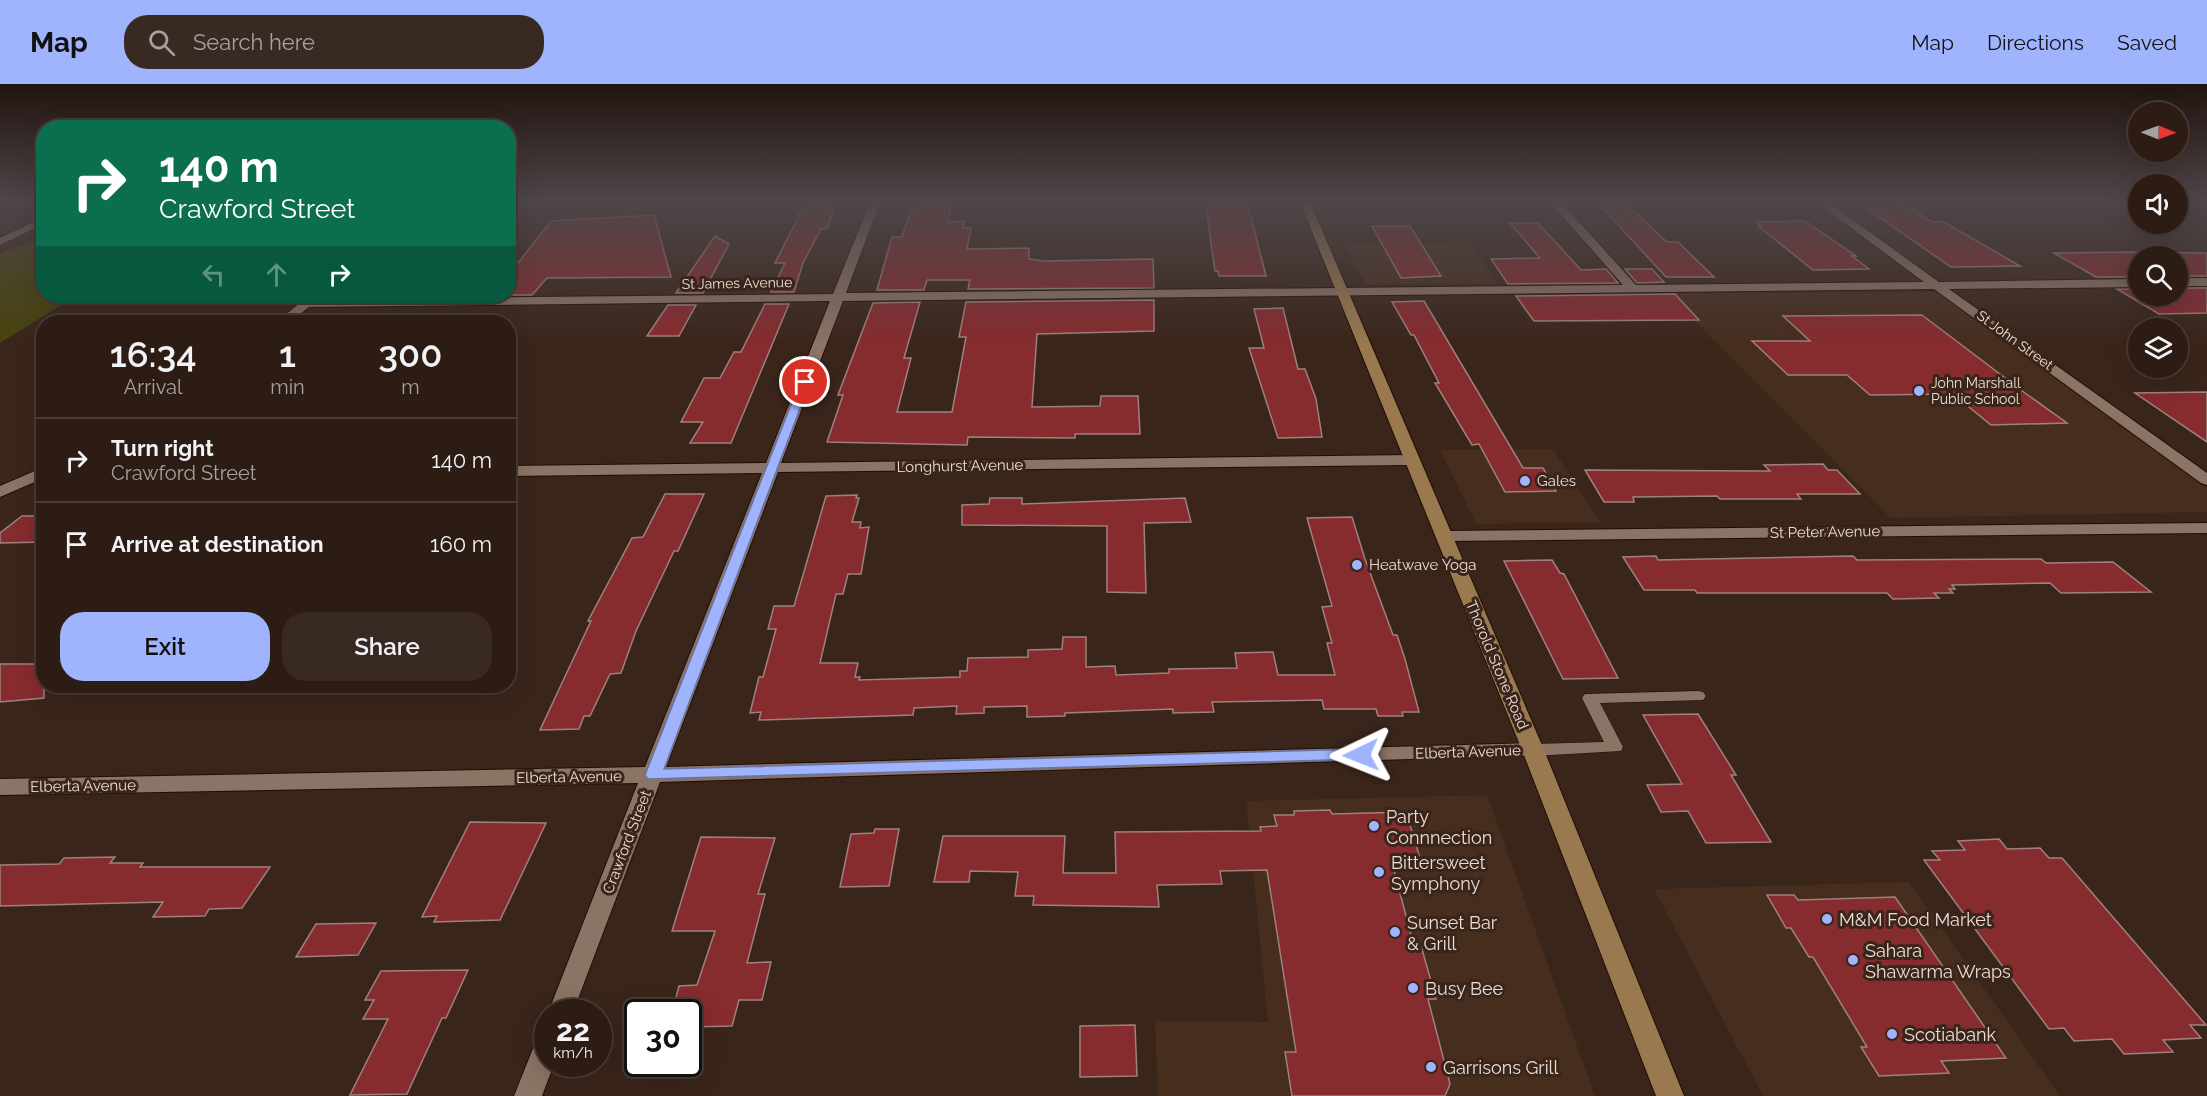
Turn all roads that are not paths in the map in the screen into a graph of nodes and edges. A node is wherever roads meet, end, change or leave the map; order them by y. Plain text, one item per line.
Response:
1 (857, 249) edge
2 (1325, 249) edge
3 (1597, 249) edge
4 (1888, 249) edge
5 (2188, 282) edge
6 (2207, 282) edge
7 (2128, 283) edge
8 (1939, 285) junction
9 (1633, 289) junction
10 (1343, 291) junction
11 (839, 297) junction
12 (516, 298) edge
13 (306, 303) edge
14 (292, 315) edge
15 (1411, 460) junction
16 (770, 468) junction
17 (516, 471) edge
18 (36, 478) edge
19 (2207, 480) edge
20 (0, 492) edge
21 (2207, 528) edge
22 (1443, 536) junction
23 (1698, 696) dead end
24 (1533, 750) junction
25 (653, 775) junction
26 (0, 787) edge
27 (565, 999) edge
28 (536, 1077) edge
29 (528, 1096) edge
30 (1670, 1096) edge

1 - 11 street, Crawford Street
2 - 10 main road, Thorold Stone Road
3 - 9 street
4 - 8 street, St John Street
5 - 6 street
7 - 8 street, St James Avenue
8 - 9 street, St James Avenue
8 - 19 street, St John Street
9 - 10 street, St James Avenue
10 - 11 street, St James Avenue
10 - 15 main road, Thorold Stone Road
11 - 12 street, St James Avenue
11 - 16 street, Crawford Street
13 - 14 street
15 - 16 street, Longhurst Avenue
15 - 22 main road, Thorold Stone Road
16 - 17 street, Longhurst Avenue
16 - 25 street, Crawford Street
18 - 20 street
21 - 22 street, St Peter Avenue
22 - 24 main road, Thorold Stone Road
23 - 24 lane
24 - 25 street, Elberta Avenue
24 - 30 main road, Thorold Stone Road
25 - 26 street, Elberta Avenue
25 - 27 street, Crawford Street
28 - 29 street

